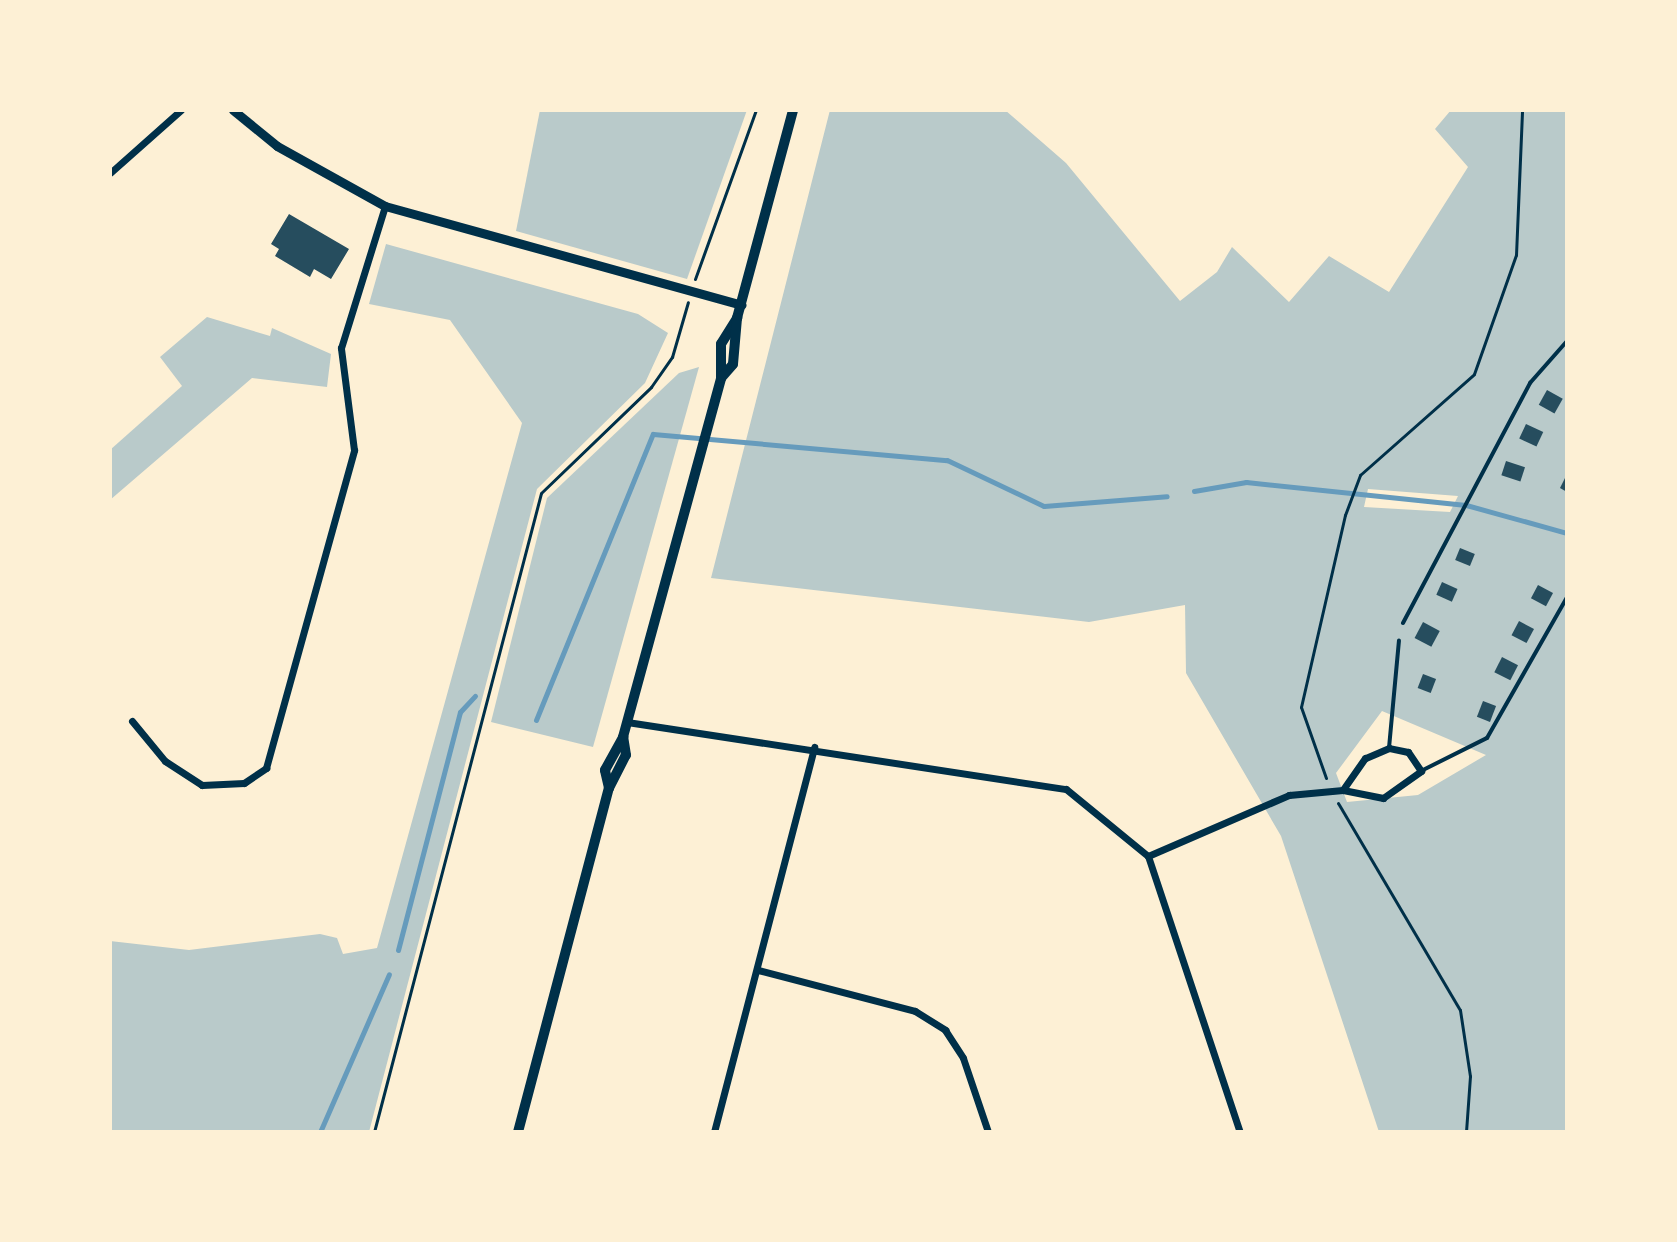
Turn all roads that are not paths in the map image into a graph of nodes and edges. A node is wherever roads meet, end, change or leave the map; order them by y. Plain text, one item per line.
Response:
1 (181, 110) edge
2 (793, 110) edge
3 (236, 111) edge
4 (110, 173) edge
5 (385, 206) junction
6 (741, 305) junction
7 (737, 318) junction
8 (1567, 341) edge
9 (721, 378) junction
10 (1567, 597) edge
11 (1403, 623) dead end
12 (1399, 640) dead end
13 (132, 721) dead end
14 (627, 722) junction
15 (623, 737) junction
16 (814, 747) junction
17 (1389, 748) junction
18 (1421, 771) junction
19 (609, 788) junction
20 (1343, 790) junction
21 (1148, 856) junction
22 (758, 970) junction
23 (518, 1132) edge
24 (714, 1132) edge
25 (988, 1132) edge
26 (1240, 1132) edge

1 - 4 street
2 - 6 main road
3 - 5 street
5 - 6 street
5 - 13 street
6 - 7 main road
7 - 9 main road
7 - 9 main road
8 - 11 lane
9 - 14 main road
10 - 18 lane
12 - 17 lane
14 - 15 main road
14 - 16 street
15 - 19 main road
15 - 19 main road
16 - 21 street
16 - 22 street
17 - 18 street
17 - 20 street
18 - 20 street
19 - 23 main road
20 - 21 street
21 - 26 street
22 - 24 street
22 - 25 street

